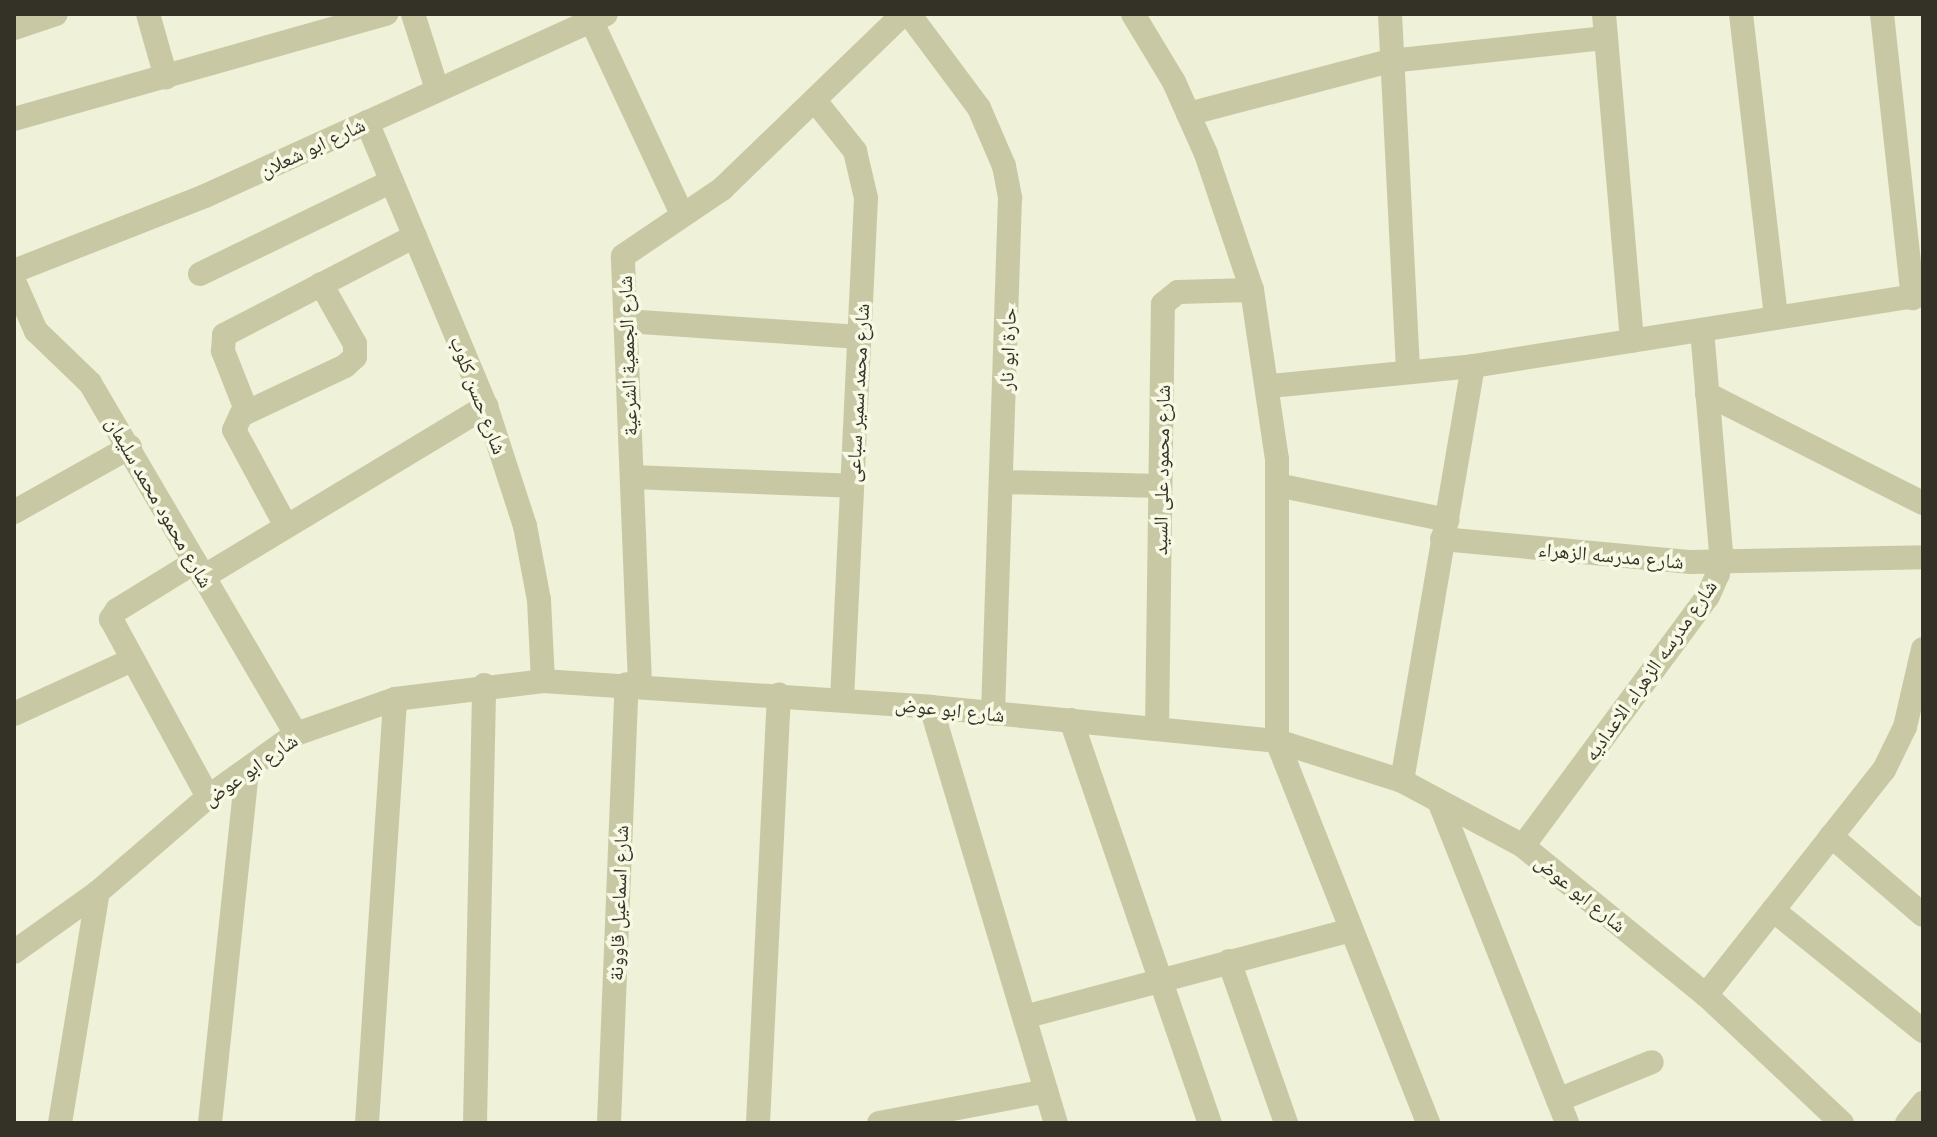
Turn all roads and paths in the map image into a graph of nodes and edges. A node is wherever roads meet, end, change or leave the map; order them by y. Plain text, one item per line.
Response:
1 (56, 14) edge
2 (148, 14) edge
3 (386, 14) edge
4 (413, 14) edge
5 (906, 14) edge
6 (1133, 14) edge
7 (1390, 14) edge
8 (1741, 14) edge
9 (1882, 14) edge
10 (599, 18) edge
11 (1605, 26) edge
12 (14, 28) edge
13 (1390, 61) junction
14 (166, 77) junction
15 (437, 89) junction
16 (816, 102) junction
17 (1188, 114) junction
18 (14, 119) edge
19 (367, 122) junction
20 (392, 181) junction
21 (682, 214) junction
22 (415, 236) junction
23 (14, 271) edge
24 (200, 274) dead end
25 (14, 281) edge
26 (321, 284) junction
27 (1252, 290) junction
28 (1918, 297) edge
29 (1776, 317) junction
30 (626, 321) junction
31 (1702, 331) junction
32 (859, 337) junction
33 (1632, 341) junction
34 (1473, 366) junction
35 (1408, 369) junction
36 (1270, 386) junction
37 (1707, 394) junction
38 (486, 406) junction
39 (247, 412) junction
40 (130, 447) junction
41 (632, 477) junction
42 (1001, 482) junction
43 (1277, 485) junction
44 (852, 486) junction
45 (1160, 486) junction
46 (1923, 503) edge
47 (14, 512) edge
48 (286, 526) junction
49 (1444, 530) junction
50 (1923, 557) edge
51 (1720, 563) junction
52 (199, 570) junction
53 (1923, 649) edge
54 (132, 660) junction
55 (543, 681) junction
56 (634, 684) junction
57 (484, 685) junction
58 (779, 695) junction
59 (395, 699) junction
60 (842, 699) junction
61 (931, 707) junction
62 (14, 714) edge
63 (993, 714) junction
64 (1071, 720) junction
65 (1157, 729) junction
66 (296, 734) junction
67 (1277, 741) junction
68 (247, 771) junction
69 (1402, 781) junction
70 (208, 797) junction
71 (1439, 801) junction
72 (1831, 836) junction
73 (1523, 846) junction
74 (98, 892) junction
75 (1773, 910) junction
76 (1923, 915) edge
77 (1351, 930) junction
78 (17, 941) edge
79 (1229, 961) junction
80 (1160, 980) junction
81 (1706, 995) junction
82 (1024, 1017) junction
83 (1923, 1031) edge
84 (1652, 1062) dead end
85 (1046, 1091) junction
86 (1558, 1100) junction
87 (1923, 1103) edge
88 (60, 1123) edge
89 (210, 1123) edge
90 (367, 1123) edge
91 (475, 1123) edge
92 (609, 1123) edge
93 (758, 1123) edge
94 (879, 1123) edge
95 (1056, 1123) edge
96 (1210, 1123) edge
97 (1286, 1123) edge
98 (1428, 1123) edge
99 (1567, 1123) edge
100 (1842, 1123) edge
101 (1907, 1123) edge

1 - 12 street
2 - 14 street
3 - 14 street
4 - 15 street
5 - 16 street, شارع الجمعية الشرعية
5 - 42 street, حارة ابو نار
6 - 17 street
7 - 13 street
8 - 29 street
9 - 28 street
10 - 15 street, شارع ابو شعلان
10 - 21 street
11 - 13 street
11 - 33 street
13 - 17 street
13 - 35 street
14 - 18 street
15 - 19 street, شارع ابو شعلان
16 - 21 street, شارع الجمعية الشرعية
16 - 32 street, شارع محمد سمير سباعى
17 - 27 street
19 - 20 street, شارع حسن كلوب
19 - 23 street, شارع ابو شعلان
20 - 22 street, شارع حسن كلوب
20 - 24 street
21 - 30 street, شارع الجمعية الشرعية
22 - 26 street
22 - 38 street, شارع حسن كلوب
25 - 40 street, شارع محمود محمد سليمان
26 - 39 street
26 - 39 street
27 - 36 street
27 - 45 street, شارع محمود على السيد
28 - 29 street
29 - 31 street
30 - 32 street
30 - 41 street, شارع الجمعية الشرعية
31 - 33 street
31 - 37 street, شارع مدرسه الزهراء الاعداديه
32 - 44 street, شارع محمد سمير سباعى
33 - 34 street
34 - 35 street
34 - 49 street
35 - 36 street
36 - 43 street
37 - 46 street
37 - 51 street, شارع مدرسه الزهراء الاعداديه
38 - 48 street
38 - 55 street, شارع حسن كلوب
39 - 48 street
40 - 47 street
40 - 52 street, شارع محمود محمد سليمان
41 - 44 street
41 - 56 street, شارع الجمعية الشرعية
42 - 45 street
42 - 63 street, حارة ابو نار
43 - 49 street, شارع مدرسه الزهراء
43 - 67 street
44 - 60 street, شارع محمد سمير سباعى
45 - 65 street, شارع محمود على السيد
48 - 52 street
49 - 51 street, شارع مدرسه الزهراء
49 - 69 street
50 - 51 street, شارع مدرسه الزهراء
51 - 73 street, شارع مدرسه الزهراء الاعداديه
52 - 54 street
52 - 66 street, شارع محمود محمد سليمان
53 - 72 street
54 - 62 street
54 - 70 street
55 - 56 street, شارع ابو عوض
55 - 57 street, شارع ابو عوض
56 - 58 street, شارع ابو عوض
56 - 92 street, شارع اسماعيل قاوونة
57 - 59 street, شارع ابو عوض
57 - 91 street
58 - 60 street, شارع ابو عوض
58 - 93 street
59 - 66 street, شارع ابو عوض
59 - 90 street
60 - 61 street, شارع ابو عوض
61 - 63 street, شارع ابو عوض
61 - 82 street
63 - 64 street, شارع ابو عوض
64 - 65 street, شارع ابو عوض
64 - 80 street
65 - 67 street, شارع ابو عوض
66 - 68 street, شارع ابو عوض
67 - 69 street, شارع ابو عوض
67 - 77 street
68 - 70 street, شارع ابو عوض
68 - 89 street
69 - 71 street, شارع ابو عوض
70 - 74 street, شارع ابو عوض
71 - 73 street, شارع ابو عوض
71 - 86 street
72 - 75 street
72 - 76 street
73 - 81 street, شارع ابو عوض
74 - 78 street, شارع ابو عوض
74 - 88 street
75 - 81 street
75 - 83 street
77 - 79 street
77 - 98 street
79 - 80 street
79 - 97 street
80 - 82 street
80 - 96 street
81 - 100 street, شارع ابو عوض
82 - 85 street
84 - 86 street
85 - 94 street
85 - 95 street
86 - 99 street
87 - 101 street

